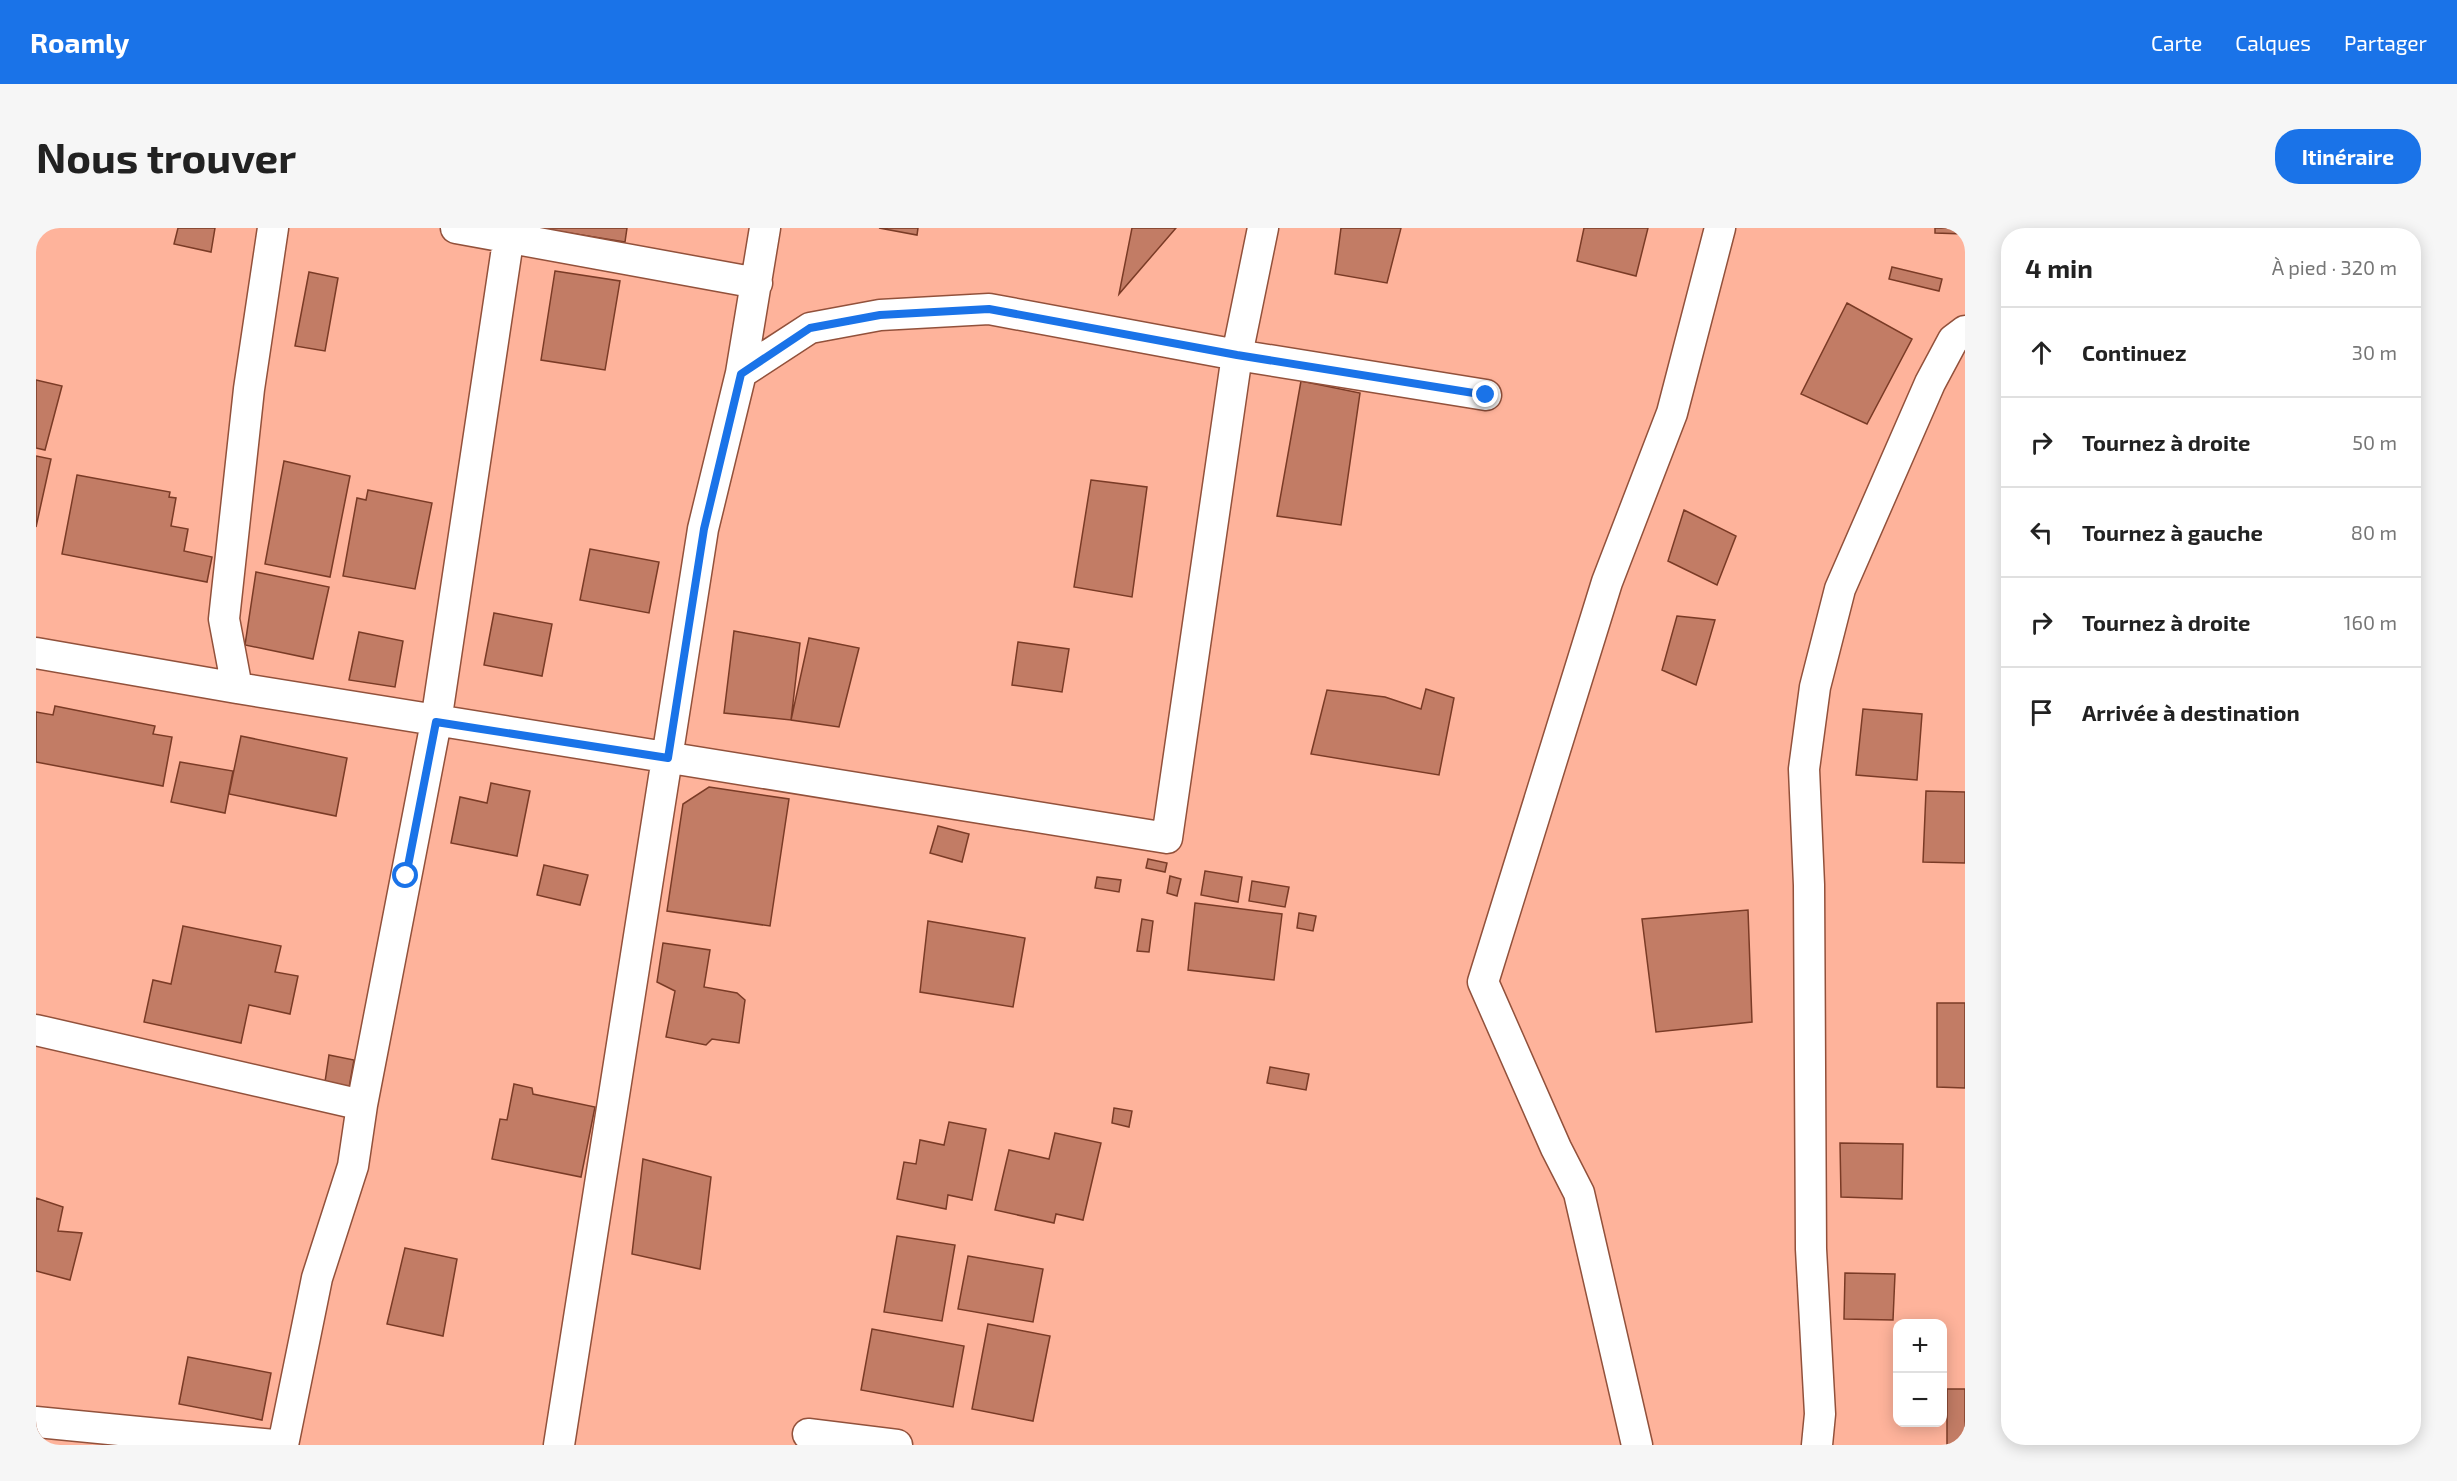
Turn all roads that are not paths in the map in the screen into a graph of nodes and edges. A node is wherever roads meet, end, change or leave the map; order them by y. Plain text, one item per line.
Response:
1 (273, 228) edge
2 (456, 228) edge
3 (765, 228) edge
4 (1263, 228) edge
5 (1720, 228) edge
6 (510, 233) edge
7 (757, 283) junction
8 (1965, 331) edge
9 (1237, 355) junction
10 (741, 374) junction
11 (1486, 395) dead end
12 (36, 653) edge
13 (237, 688) junction
14 (436, 722) junction
15 (668, 758) junction
16 (36, 1030) edge
17 (362, 1105) junction
18 (36, 1422) edge
19 (808, 1434) dead end
20 (274, 1445) edge
21 (283, 1445) edge
22 (559, 1445) edge
23 (897, 1445) edge
24 (1637, 1445) edge
25 (1817, 1445) edge

1 - 13 street
2 - 6 street
3 - 7 street
4 - 9 street
5 - 24 street
6 - 7 street
6 - 14 street
7 - 10 street
8 - 25 street
9 - 10 street
9 - 11 street
9 - 15 street
10 - 15 street
12 - 13 street
13 - 14 street
14 - 15 street
14 - 17 street
15 - 22 street
16 - 17 street
17 - 21 street
18 - 20 street
19 - 23 street

